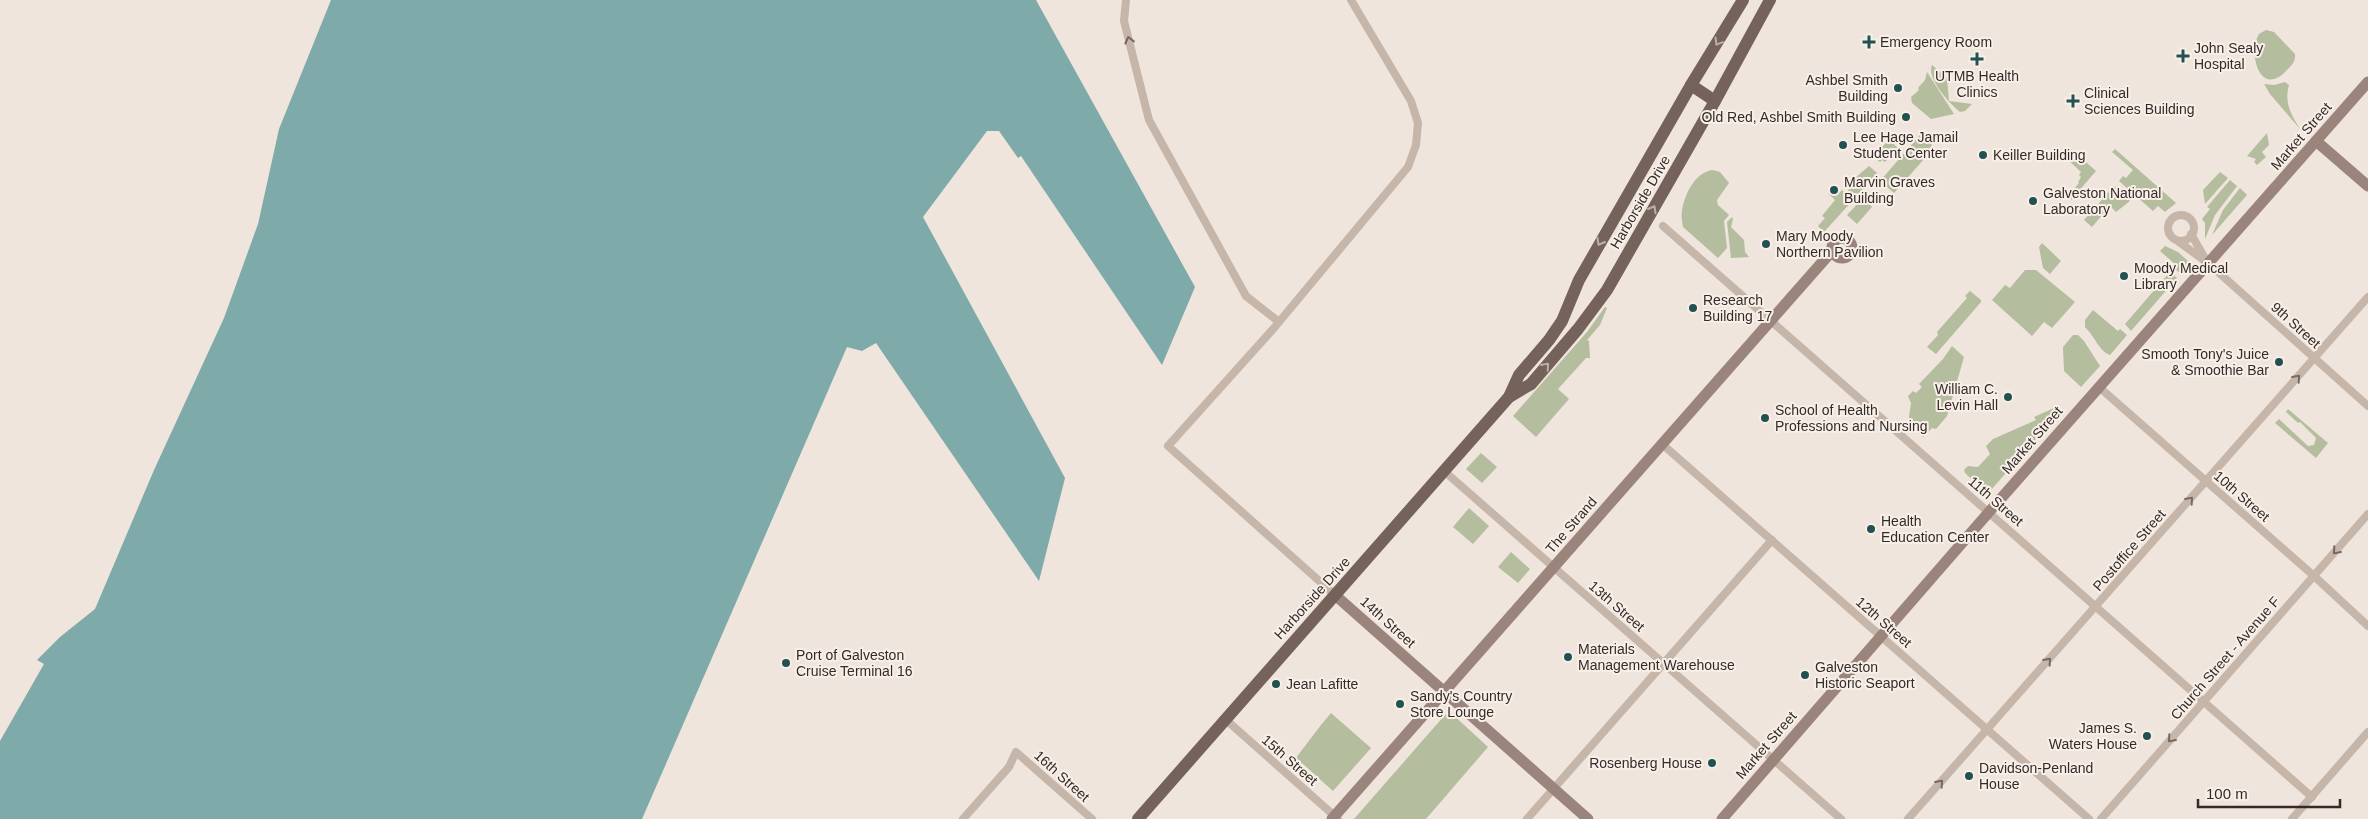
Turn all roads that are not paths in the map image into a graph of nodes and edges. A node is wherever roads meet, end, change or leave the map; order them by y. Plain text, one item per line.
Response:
1 (1126, 0) edge
2 (1351, 0) edge
3 (1743, 0) edge
4 (1770, 0) edge
5 (2368, 82) edge
6 (1691, 85) junction
7 (1715, 101) junction
8 (2316, 142) junction
9 (2368, 186) edge
10 (1663, 226) dead end
11 (2191, 234) junction
12 (2179, 242) junction
13 (1832, 251) dead end
14 (2208, 263) junction
15 (2368, 297) edge
16 (1772, 320) junction
17 (1279, 322) junction
18 (2314, 358) junction
19 (2099, 387) junction
20 (1509, 397) junction
21 (2368, 406) edge
22 (1662, 444) junction
23 (1444, 471) junction
24 (2206, 481) junction
25 (1989, 512) junction
26 (2368, 514) edge
27 (1772, 540) junction
28 (1554, 567) junction
29 (2314, 576) junction
30 (1335, 595) junction
31 (2097, 607) junction
32 (2368, 626) edge
33 (1881, 637) junction
34 (1664, 663) junction
35 (1444, 692) junction
36 (2204, 702) junction
37 (1225, 719) junction
38 (1987, 729) junction
39 (2368, 732) edge
40 (1774, 759) junction
41 (1553, 789) junction
42 (2312, 797) junction
43 (1335, 818) edge
44 (963, 819) edge
45 (1092, 819) edge
46 (1138, 819) edge
47 (1527, 819) edge
48 (1588, 819) edge
49 (1722, 819) edge
50 (1840, 819) edge
51 (1908, 819) edge
52 (2089, 819) edge
53 (2101, 819) edge
54 (2292, 819) edge

17 -> 1 street
2 - 17 street
3 -> 6 main road, Harborside Drive
4 - 7 main road, Harborside Drive
5 - 8 main road, Market Street
6 - 7 main road
6 -> 20 main road, Harborside Drive
20 -> 7 main road, Harborside Drive
8 - 9 main road
8 - 14 main road, Market Street
10 - 16 street, 11th Street
11 - 12 street
11 - 12 street, 9th Street
11 - 14 street, 9th Street
12 - 14 street, 9th Street
13 - 16 main road, The Strand
14 - 18 street, 9th Street
14 - 19 main road, Market Street
15 - 18 street, Postoffice Street
16 - 22 main road, The Strand
16 - 25 street, 11th Street
17 - 30 street, 14th Street
18 - 21 street, 9th Street
24 -> 18 street, Postoffice Street
19 - 24 street, 10th Street
19 - 25 main road, Market Street
20 - 23 main road, Harborside Drive
22 - 27 street, 12th Street
22 - 28 main road, The Strand
23 - 28 street, 13th Street
23 - 30 main road, Harborside Drive
24 - 29 street, 10th Street
31 -> 24 street, Postoffice Street
25 - 31 street, 11th Street
25 - 33 main road, Market Street
26 -> 29 street, Church Street - Avenue F
27 - 33 street, 12th Street
27 - 34 street
28 - 34 street, 13th Street
28 - 35 main road, The Strand
29 - 32 street, 10th Street
29 - 36 street, Church Street - Avenue F
30 - 35 main road, 14th Street
30 - 37 main road, Harborside Drive
31 - 36 street, 11th Street
38 -> 31 street, Postoffice Street
33 - 38 street, 12th Street
33 - 40 main road, Market Street
34 - 40 street, 13th Street
34 - 41 street
35 - 41 main road, 14th Street
35 - 43 main road, The Strand
36 - 42 street, 11th Street
36 -> 53 street, Church Street - Avenue F
37 - 43 street, 15th Street
37 - 46 main road, Harborside Drive
51 -> 38 street, Postoffice Street
38 - 52 street, 12th Street
39 - 42 street
40 - 49 main road, Market Street
40 - 50 street, 13th Street
41 - 47 street
41 - 48 main road, 14th Street
42 - 54 street
44 - 45 street, 16th Street

